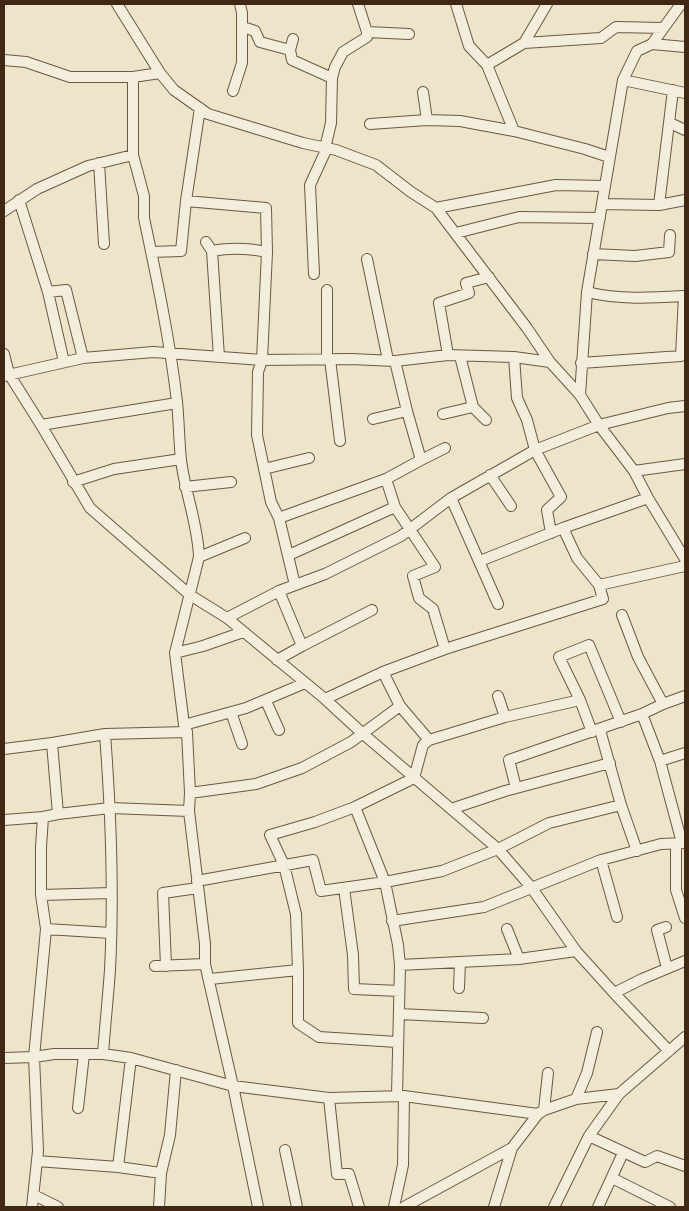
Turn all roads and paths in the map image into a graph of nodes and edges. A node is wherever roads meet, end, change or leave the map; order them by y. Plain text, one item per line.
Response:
1 (117, 4) edge
2 (251, 4) edge
3 (358, 4) edge
4 (456, 4) edge
5 (547, 4) edge
6 (681, 4) edge
7 (241, 8) edge
8 (243, 27) junction
9 (663, 28) junction
10 (367, 32) junction
11 (409, 34) dead end
12 (293, 39) dead end
13 (524, 43) junction
14 (652, 44) junction
15 (685, 47) edge
16 (290, 50) junction
17 (4, 60) edge
18 (487, 65) junction
19 (160, 73) junction
20 (133, 76) junction
21 (332, 78) junction
22 (623, 80) junction
23 (672, 90) junction
24 (233, 91) dead end
25 (423, 92) dead end
26 (685, 93) edge
27 (200, 108) junction
28 (427, 120) junction
29 (670, 123) junction
30 (370, 124) dead end
31 (685, 130) edge
32 (514, 131) junction
33 (326, 148) junction
34 (133, 155) junction
35 (609, 157) junction
36 (99, 163) junction
37 (605, 186) junction
38 (19, 200) junction
39 (685, 200) edge
40 (186, 201) junction
41 (602, 204) junction
42 (659, 205) junction
43 (436, 208) junction
44 (4, 211) edge
45 (600, 218) junction
46 (456, 233) junction
47 (670, 235) dead end
48 (206, 242) dead end
49 (104, 244) dead end
50 (212, 251) junction
51 (151, 252) junction
52 (267, 252) junction
53 (593, 254) junction
54 (367, 259) dead end
55 (314, 274) dead end
56 (489, 277) junction
57 (327, 290) dead end
58 (48, 292) junction
59 (587, 292) junction
60 (685, 294) edge
61 (683, 345) edge
62 (169, 353) junction
63 (4, 354) edge
64 (448, 355) junction
65 (460, 356) junction
66 (514, 356) junction
67 (219, 357) junction
68 (83, 358) junction
69 (262, 360) junction
70 (329, 360) junction
71 (392, 360) junction
72 (64, 362) junction
73 (550, 362) junction
74 (581, 363) junction
75 (7, 375) edge
76 (580, 395) junction
77 (177, 403) junction
78 (685, 406) edge
79 (473, 407) junction
80 (407, 411) junction
81 (443, 414) dead end
82 (373, 419) dead end
83 (486, 420) dead end
84 (41, 424) junction
85 (599, 425) junction
86 (340, 441) dead end
87 (445, 448) dead end
88 (535, 450) junction
89 (310, 458) dead end
90 (181, 460) junction
91 (421, 460) junction
92 (685, 464) edge
93 (264, 469) junction
94 (634, 471) junction
95 (490, 475) junction
96 (386, 479) junction
97 (73, 482) junction
98 (231, 482) dead end
99 (185, 488) junction
100 (451, 498) junction
101 (648, 498) junction
102 (511, 506) dead end
103 (395, 507) junction
104 (279, 518) junction
105 (410, 528) junction
106 (563, 528) junction
107 (551, 534) junction
108 (244, 538) dead end
109 (289, 555) junction
110 (199, 557) junction
111 (685, 559) edge
112 (480, 561) junction
113 (685, 566) edge
114 (295, 584) junction
115 (599, 585) junction
116 (279, 591) junction
117 (190, 595) junction
118 (498, 604) dead end
119 (372, 610) dead end
120 (622, 614) dead end
121 (227, 618) junction
122 (243, 632) junction
123 (302, 646) junction
124 (445, 649) junction
125 (175, 652) junction
126 (277, 660) junction
127 (383, 672) junction
128 (305, 683) junction
129 (498, 696) dead end
130 (685, 696) edge
131 (325, 699) junction
132 (580, 700) junction
133 (266, 701) junction
134 (663, 704) junction
135 (400, 706) junction
136 (231, 712) junction
137 (642, 714) junction
138 (505, 717) junction
139 (621, 722) junction
140 (186, 728) junction
141 (279, 730) dead end
142 (596, 731) junction
143 (362, 733) junction
144 (105, 734) junction
145 (429, 740) junction
146 (52, 743) junction
147 (242, 744) dead end
148 (4, 749) edge
149 (685, 754) edge
150 (660, 761) junction
151 (610, 763) junction
152 (414, 778) junction
153 (516, 788) junction
154 (190, 793) junction
155 (621, 805) junction
156 (356, 807) junction
157 (110, 808) junction
158 (451, 809) junction
159 (189, 812) junction
160 (58, 814) junction
161 (43, 817) junction
162 (4, 820) edge
163 (681, 843) edge
164 (498, 849) junction
165 (637, 851) junction
166 (601, 860) junction
167 (284, 865) junction
168 (384, 882) junction
169 (198, 885) junction
170 (531, 887) junction
171 (344, 888) junction
172 (111, 893) junction
173 (41, 894) junction
174 (617, 917) dead end
175 (685, 918) edge
176 (392, 921) junction
177 (666, 927) dead end
178 (46, 929) junction
179 (507, 929) dead end
180 (111, 933) junction
181 (576, 951) junction
182 (519, 959) junction
183 (685, 961) edge
184 (460, 962) junction
185 (205, 964) junction
186 (400, 965) junction
187 (155, 966) dead end
188 (166, 966) junction
189 (667, 968) junction
190 (298, 970) junction
191 (210, 979) junction
192 (459, 988) dead end
193 (400, 991) junction
194 (614, 993) junction
195 (399, 1014) junction
196 (484, 1018) dead end
197 (598, 1032) dead end
198 (684, 1041) edge
199 (397, 1042) junction
200 (669, 1050) junction
201 (84, 1054) junction
202 (103, 1054) junction
203 (34, 1057) junction
204 (4, 1058) edge
205 (131, 1058) junction
206 (176, 1070) junction
207 (548, 1073) dead end
208 (233, 1086) junction
209 (619, 1094) junction
210 (400, 1095) junction
211 (328, 1098) junction
212 (576, 1099) junction
213 (78, 1108) dead end
214 (541, 1112) junction
215 (589, 1136) junction
216 (512, 1148) junction
217 (284, 1150) dead end
218 (623, 1153) junction
219 (37, 1161) junction
220 (685, 1166) edge
221 (118, 1167) junction
222 (161, 1173) junction
223 (612, 1178) junction
224 (34, 1195) junction
225 (420, 1204) edge
226 (32, 1207) edge
227 (58, 1207) edge
228 (159, 1207) edge
229 (258, 1207) edge
230 (297, 1207) edge
231 (358, 1207) edge
232 (394, 1207) edge
233 (404, 1207) edge
234 (494, 1207) edge
235 (554, 1207) edge
236 (598, 1207) edge
237 (670, 1207) edge

1 - 19 street
2 - 7 street
3 - 10 street
4 - 18 street
5 - 13 street
6 - 9 street
7 - 8 street
8 - 16 street
8 - 24 street
9 - 13 street
9 - 14 street
10 - 11 street
10 - 21 street
12 - 16 street
13 - 18 street
14 - 15 street
14 - 22 street
16 - 21 street
17 - 20 street
18 - 32 street
19 - 20 street
19 - 27 street
20 - 34 street
21 - 33 street
22 - 23 street
22 - 35 street
23 - 26 street
23 - 29 street
25 - 28 street
27 - 33 street
27 - 40 street
28 - 30 street
28 - 32 street
29 - 31 street
29 - 42 street
32 - 35 street
33 - 43 street
33 - 55 street
34 - 36 street
34 - 51 street
35 - 37 street
36 - 38 street
36 - 49 street
37 - 41 street
37 - 43 street
38 - 44 street
38 - 58 street
39 - 42 street
40 - 51 street
40 - 52 street
41 - 42 street
41 - 45 street
43 - 46 street
45 - 46 street
45 - 53 street
46 - 56 street
47 - 53 street
48 - 50 street
50 - 52 street
50 - 67 street
51 - 62 street
52 - 69 street
53 - 59 street
54 - 71 street
56 - 64 street
56 - 73 street
57 - 70 street
58 - 68 street
58 - 72 street
59 - 60 street
59 - 74 street
60 - 61 street
61 - 74 street
62 - 67 street
62 - 68 street
62 - 77 street
63 - 75 street
64 - 65 street
64 - 71 street
65 - 66 street
65 - 79 street
66 - 73 street
66 - 88 street
67 - 69 street
68 - 72 street
69 - 70 street
69 - 93 street
70 - 71 street
70 - 86 street
71 - 80 street
72 - 75 street
73 - 76 street
74 - 76 street
75 - 84 street
76 - 85 street
77 - 84 street
77 - 90 street
78 - 85 street
79 - 81 street
79 - 83 street
80 - 82 street
80 - 91 street
84 - 97 street
85 - 88 street
85 - 94 street
87 - 91 street
88 - 95 street
88 - 107 street
89 - 93 street
90 - 97 street
90 - 99 street
91 - 96 street
92 - 94 street
93 - 104 street
94 - 101 street
95 - 100 street
95 - 102 street
96 - 103 street
96 - 104 street
97 - 117 street
98 - 99 street
99 - 110 street
100 - 105 street
100 - 112 street
101 - 106 street
101 - 111 street
103 - 105 street
103 - 109 street
104 - 109 street
105 - 114 street
105 - 124 street
106 - 107 street
106 - 115 street
107 - 112 street
108 - 110 street
109 - 114 street
110 - 117 street
112 - 118 street
113 - 115 street
114 - 116 street
115 - 124 street
116 - 121 street
116 - 123 street
117 - 121 street
117 - 125 street
119 - 123 street
120 - 134 street
121 - 122 street
122 - 125 street
122 - 126 street
123 - 126 street
124 - 127 street
125 - 140 street
126 - 128 street
127 - 131 street
127 - 135 street
128 - 131 street
128 - 133 street
129 - 138 street
130 - 134 street
131 - 143 street
132 - 138 street
132 - 139 street
132 - 142 street
133 - 136 street
133 - 141 street
134 - 137 street
135 - 143 street
135 - 145 street
136 - 140 street
136 - 147 street
137 - 139 street
137 - 150 street
138 - 145 street
139 - 142 street
140 - 144 street
140 - 154 street
142 - 151 street
142 - 153 street
143 - 152 street
143 - 154 street
144 - 146 street
144 - 157 street
145 - 152 street
146 - 148 street
146 - 160 street
149 - 150 street
150 - 163 street
151 - 153 street
151 - 155 street
152 - 156 street
152 - 158 street
153 - 158 street
154 - 159 street
155 - 164 street
155 - 165 street
156 - 167 street
156 - 168 street
157 - 159 street
157 - 160 street
157 - 172 street
158 - 164 street
159 - 169 street
160 - 161 street
161 - 162 street
161 - 173 street
163 - 165 street
163 - 175 street
164 - 168 street
164 - 170 street
165 - 166 street
166 - 170 street
166 - 174 street
167 - 169 street
167 - 171 street
167 - 190 street
168 - 171 street
168 - 176 street
169 - 185 street
169 - 188 street
170 - 176 street
170 - 181 street
171 - 193 street
172 - 173 street
172 - 180 street
173 - 178 street
176 - 186 street
177 - 189 street
178 - 180 street
178 - 203 street
179 - 182 street
180 - 202 street
181 - 182 street
181 - 194 street
182 - 184 street
183 - 189 street
184 - 186 street
184 - 192 street
185 - 188 street
185 - 191 street
186 - 193 street
187 - 188 street
189 - 194 street
190 - 191 street
190 - 199 street
191 - 208 street
193 - 195 street
194 - 200 street
195 - 196 street
195 - 199 street
197 - 212 street
198 - 200 street
199 - 210 street
200 - 209 street
201 - 202 street
201 - 203 street
201 - 213 street
202 - 205 street
203 - 204 street
203 - 219 street
205 - 206 street
205 - 221 street
206 - 208 street
206 - 222 street
207 - 214 street
208 - 211 street
208 - 229 street
209 - 212 street
209 - 215 street
210 - 211 street
210 - 214 street
210 - 232 street
211 - 231 street
212 - 214 street
214 - 216 street
215 - 218 street
215 - 235 street
216 - 225 street
216 - 234 street
217 - 230 street
218 - 220 street
218 - 223 street
219 - 221 street
219 - 224 street
221 - 222 street
222 - 228 street
223 - 236 street
223 - 237 street
224 - 226 street
224 - 227 street
225 - 233 street

